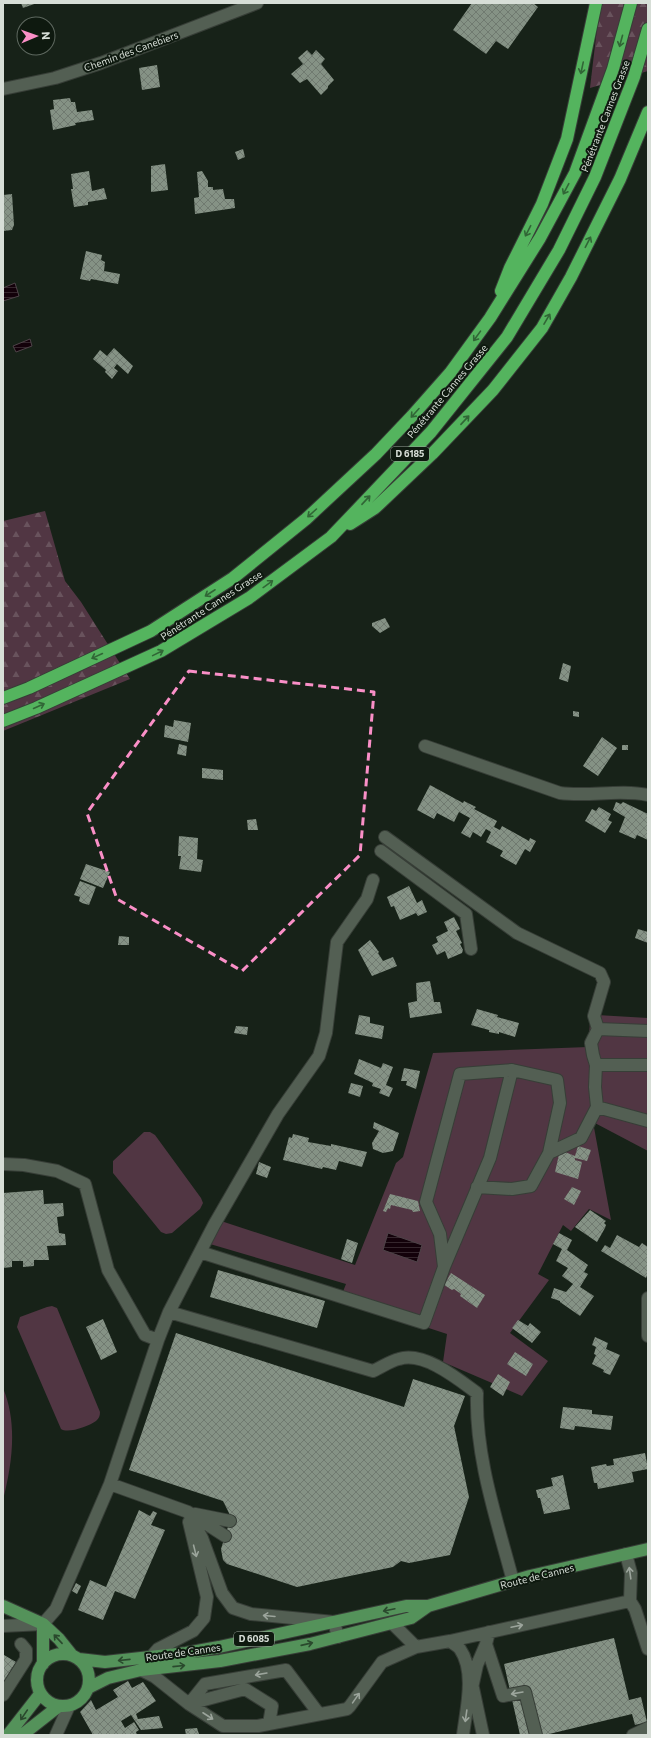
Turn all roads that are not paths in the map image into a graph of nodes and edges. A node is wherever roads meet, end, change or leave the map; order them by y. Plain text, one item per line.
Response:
1 (257, 3) edge
2 (596, 3) edge
3 (631, 3) edge
4 (648, 29) edge
5 (3, 89) edge
6 (648, 112) edge
7 (490, 318) junction
8 (331, 537) junction
9 (3, 698) edge
10 (3, 721) edge
11 (425, 746) dead end
12 (648, 795) edge
13 (385, 837) dead end
14 (381, 851) dead end
15 (373, 880) dead end
16 (471, 949) dead end
17 (598, 1029) junction
18 (648, 1031) edge
19 (596, 1065) junction
20 (648, 1066) edge
21 (512, 1070) junction
22 (597, 1106) junction
23 (648, 1121) edge
24 (549, 1153) junction
25 (3, 1164) edge
26 (477, 1186) junction
27 (200, 1252) junction
28 (444, 1267) junction
29 (648, 1298) edge
30 (169, 1312) junction
31 (648, 1336) edge
32 (158, 1340) junction
33 (110, 1484) junction
34 (188, 1512) junction
35 (230, 1521) dead end
36 (225, 1536) dead end
37 (648, 1549) edge
38 (626, 1554) junction
39 (513, 1581) junction
40 (630, 1601) junction
41 (3, 1606) edge
42 (428, 1606) junction
43 (334, 1622) junction
44 (392, 1623) junction
45 (43, 1624) junction
46 (3, 1626) edge
47 (490, 1632) junction
48 (338, 1637) junction
49 (450, 1641) junction
50 (21, 1644) dead end
51 (486, 1644) junction
52 (416, 1647) junction
53 (648, 1649) edge
54 (75, 1657) junction
55 (151, 1657) junction
56 (43, 1664) junction
57 (142, 1670) junction
58 (88, 1688) junction
59 (471, 1689) junction
60 (3, 1694) edge
61 (40, 1694) junction
62 (189, 1704) junction
63 (64, 1706) junction
64 (319, 1714) junction
65 (269, 1724) junction
66 (648, 1728) edge
67 (8, 1735) edge
68 (22, 1735) edge
69 (56, 1735) edge
70 (463, 1735) edge
71 (483, 1735) edge
72 (536, 1735) edge
73 (633, 1735) edge

1 - 5 street, Chemin des Canebiers
2 -> 7 highway
3 -> 7 highway, Pénétrante Cannes Grasse / D 6185
8 -> 4 highway, Pénétrante Cannes Grasse / D 6185
8 -> 6 highway
7 -> 9 highway, Pénétrante Cannes Grasse / D 6185
10 -> 8 highway, Pénétrante Cannes Grasse / D 6185
11 - 12 street
13 - 17 street
14 - 16 street
15 - 27 street
17 - 18 street
17 - 19 street
19 - 20 street
19 - 22 street
21 - 24 street
21 - 26 street
21 - 28 street
22 - 23 street
22 - 24 street
24 - 26 street
25 - 32 street
26 - 28 street
27 - 28 street
27 - 30 street
29 - 31 street
30 - 32 street
30 - 39 street
32 - 33 street
33 - 34 street
33 - 45 street
34 - 35 street
34 - 36 street
43 -> 34 street
34 -> 55 street
37 - 38 main road, Route de Cannes / D 6085
38 - 39 main road, Route de Cannes / D 6085
40 -> 38 street
39 - 42 main road, Route de Cannes / D 6085
47 -> 40 street
40 - 53 street
41 - 45 main road
42 -> 43 main road, Route de Cannes / D 6085
42 - 44 main road, Route de Cannes / D 6085
43 - 48 street
43 - 55 main road, Route de Cannes / D 6085
44 - 48 main road, Route de Cannes / D 6085
44 - 52 street
45 - 46 street
54 -> 45 main road
45 - 56 main road
47 - 49 street
47 - 51 street
57 -> 48 main road, Route de Cannes / D 6085
49 - 52 street
49 - 59 street
50 - 60 street
51 - 59 street
72 -> 51 street
64 -> 52 street
55 -> 54 main road, Route de Cannes / D 6085
54 - 56 main road
54 - 58 main road
56 - 61 main road
57 - 58 main road, Route de Cannes / D 6085
57 - 62 street
58 - 63 main road
59 -> 70 street
59 - 71 street
61 - 63 main road
61 -> 67 main road
64 -> 62 street
62 -> 65 street
62 - 65 street
63 - 68 main road
63 - 69 street
64 - 65 street
66 - 73 street

